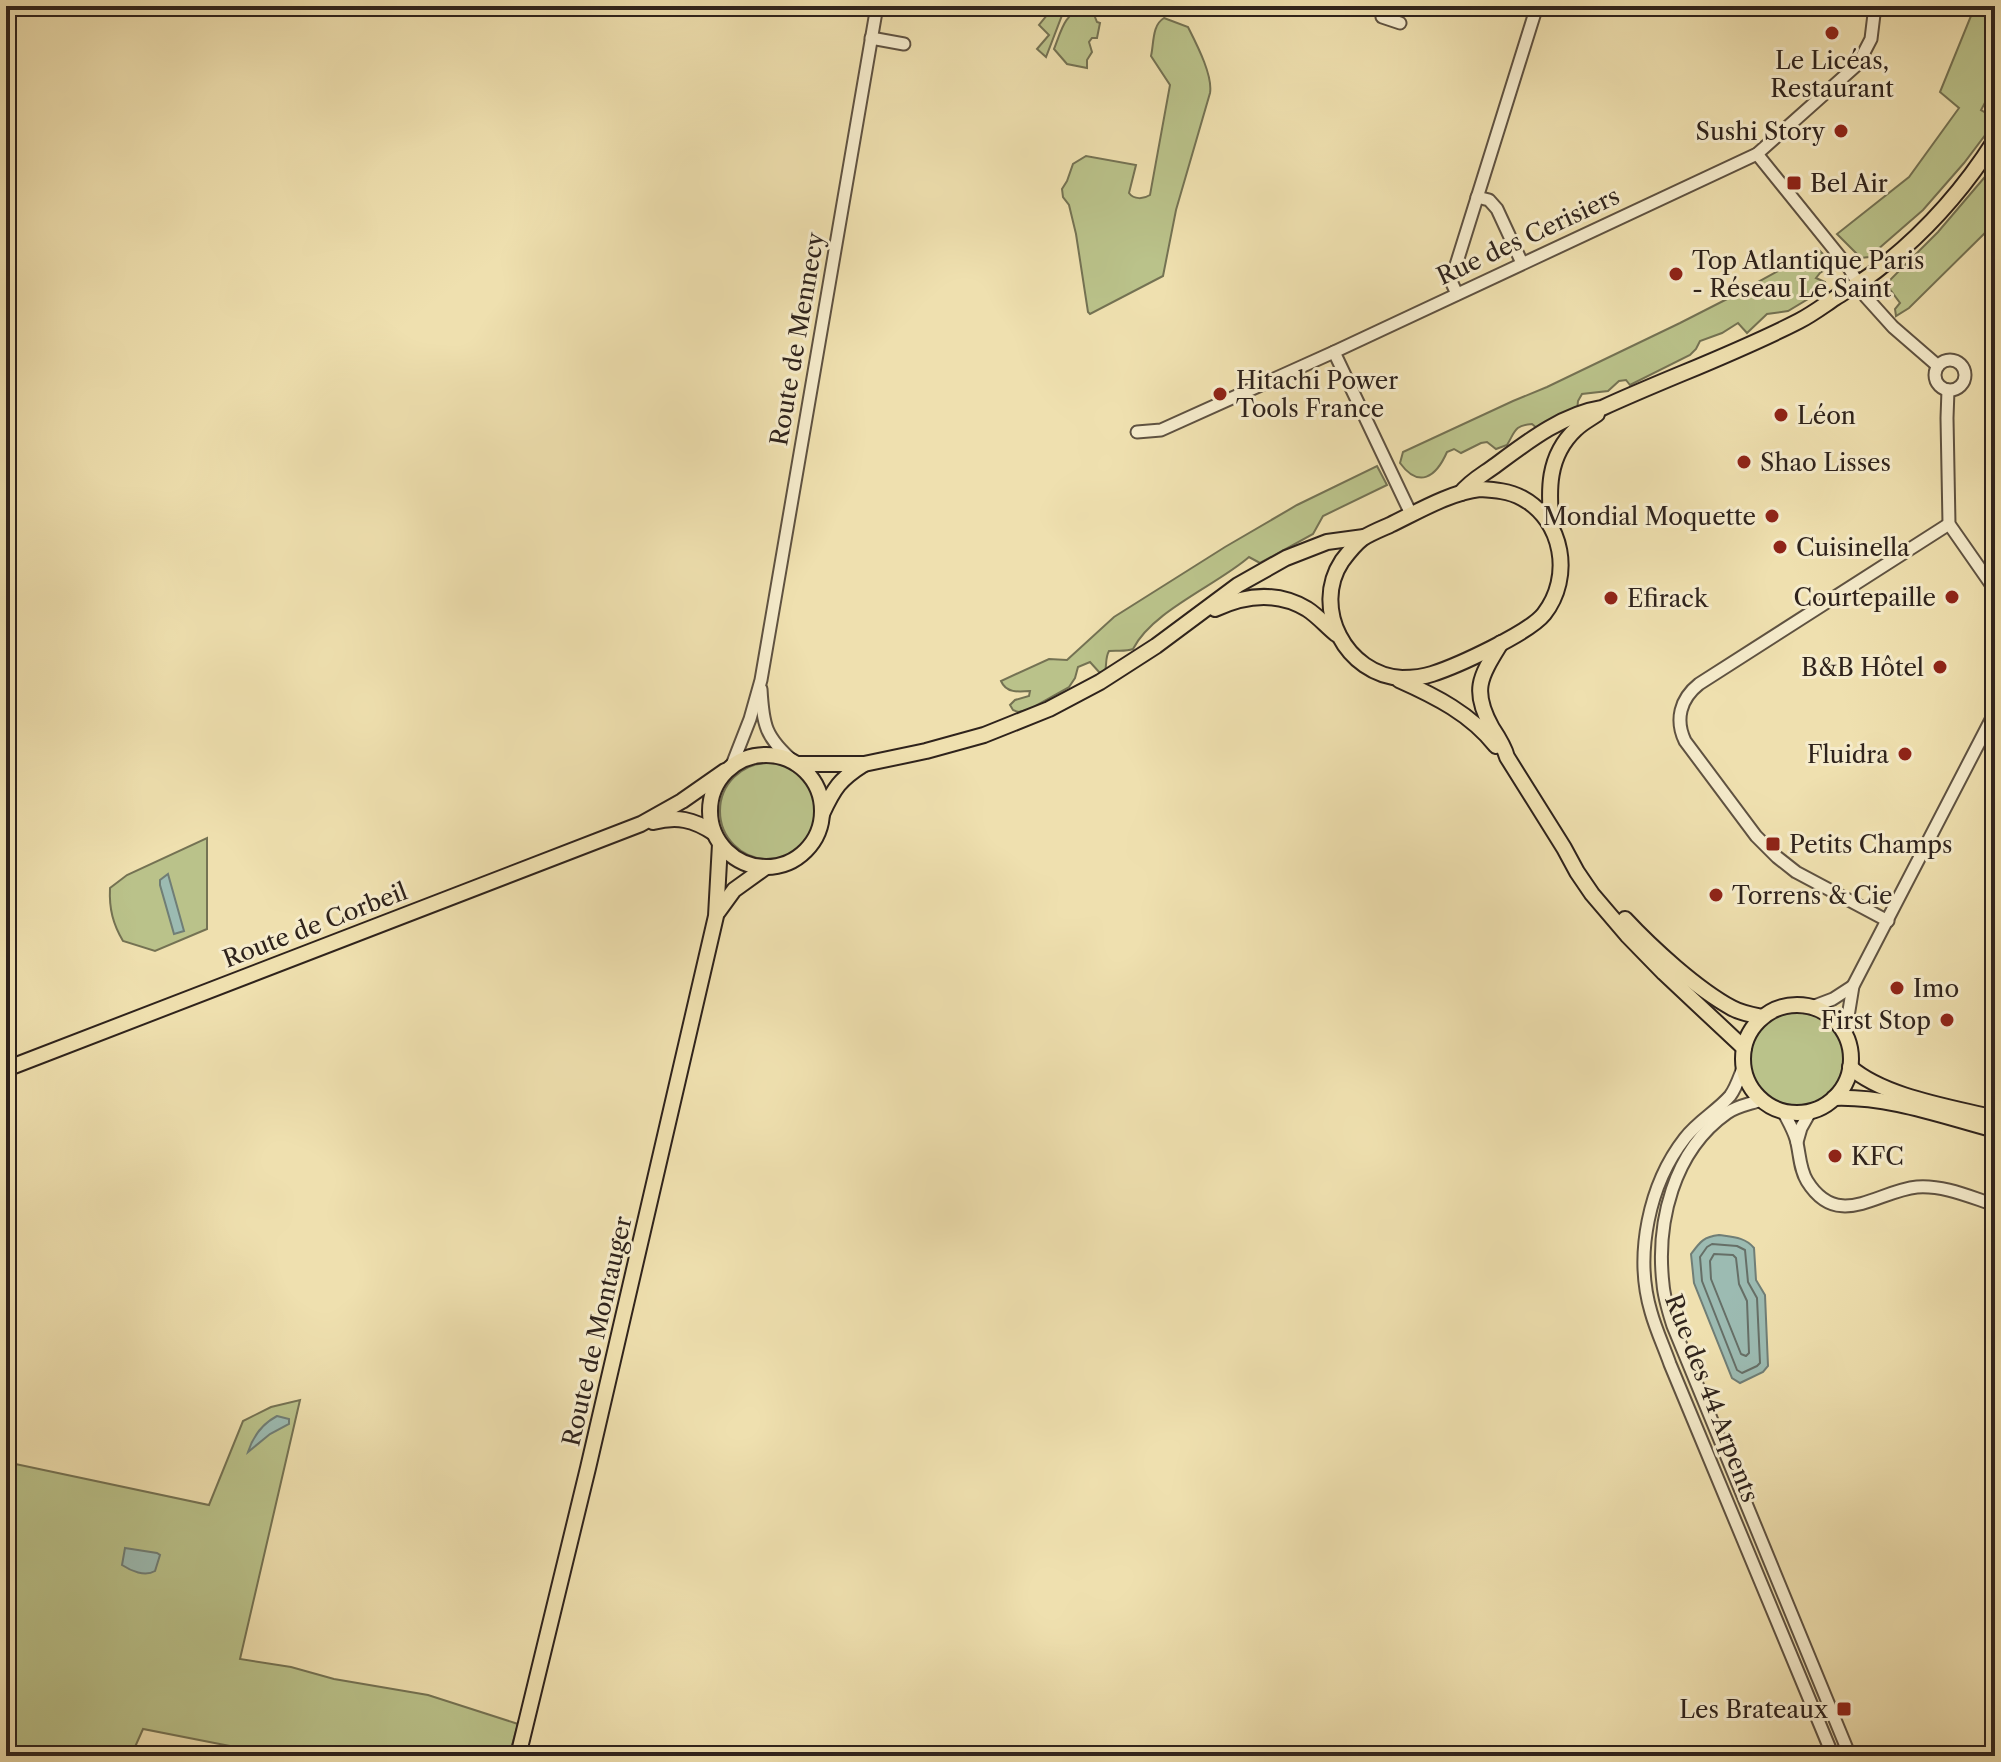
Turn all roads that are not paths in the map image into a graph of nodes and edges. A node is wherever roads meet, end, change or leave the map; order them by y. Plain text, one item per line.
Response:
1 (877, 6) edge
2 (1385, 6) edge
3 (1537, 6) edge
4 (1875, 6) edge
5 (1400, 23) dead end
6 (871, 38) junction
7 (904, 44) dead end
8 (1995, 140) edge
9 (1757, 154) junction
10 (1477, 197) junction
11 (1522, 263) junction
12 (1858, 283) junction
13 (1457, 294) junction
14 (1334, 352) junction
15 (1938, 366) junction
16 (1948, 390) junction
17 (1602, 408) junction
18 (1137, 432) dead end
19 (1461, 493) junction
20 (1411, 514) junction
21 (1949, 524) junction
22 (1553, 531) junction
23 (1364, 537) junction
24 (1995, 590) edge
25 (1199, 615) junction
26 (1339, 637) junction
27 (1501, 642) junction
28 (1391, 676) junction
29 (761, 680) junction
30 (1995, 712) edge
31 (1507, 757) junction
32 (795, 763) junction
33 (864, 764) junction
34 (729, 768) junction
35 (822, 814) junction
36 (641, 824) junction
37 (717, 838) junction
38 (1564, 848) junction
39 (766, 867) junction
40 (716, 916) junction
41 (1888, 921) junction
42 (1853, 986) junction
43 (1812, 1007) junction
44 (1762, 1017) junction
45 (1845, 1035) junction
46 (1744, 1048) junction
47 (1850, 1067) junction
48 (1743, 1068) junction
49 (6, 1069) edge
50 (1834, 1098) junction
51 (1761, 1100) junction
52 (1783, 1111) junction
53 (1810, 1112) junction
54 (1995, 1118) edge
55 (1995, 1130) edge
56 (1797, 1142) junction
57 (1995, 1205) edge
58 (518, 1756) edge
59 (1833, 1756) edge
60 (1850, 1756) edge

1 - 6 street, Route de Mennecy
2 - 5 street
3 - 10 street
4 - 9 street, Rue des Cerisiers
6 - 7 street
6 - 29 street, Route de Mennecy
8 - 12 main road
9 - 11 street, Rue des Cerisiers
9 - 12 street
10 - 11 street
10 - 13 street
11 - 13 street, Rue des Cerisiers
12 - 15 street
12 - 17 main road
13 - 14 street, Rue des Cerisiers
14 - 18 street, Rue des Cerisiers
14 - 20 street
15 - 16 street
15 - 16 street
16 - 21 street
17 - 19 main road
17 - 22 main road
19 - 20 main road
19 - 22 main road
20 - 23 main road
21 - 24 street
21 - 41 street
22 - 27 main road
23 - 25 main road
23 - 26 main road
25 - 26 main road
25 - 33 main road
26 - 28 main road
27 - 28 main road
27 - 31 main road
28 - 31 main road
29 - 32 street, Route de Mennecy
29 - 34 street, Route de Mennecy
30 - 41 street
31 - 38 main road
32 - 33 main road
32 - 34 main road
32 - 35 main road
33 - 35 main road
34 - 36 main road, Route de Corbeil
34 - 37 main road
35 - 39 main road
36 - 37 main road, Route de Corbeil
36 - 49 main road, Route de Corbeil
37 - 39 main road
37 - 40 main road, Route de Montauger
38 - 44 main road
38 - 46 main road
39 - 40 main road, Route de Montauger
40 - 58 main road, Route de Montauger
41 - 42 street
42 - 43 street
42 - 45 street
43 - 44 main road
43 - 45 main road
44 - 46 main road
45 - 47 main road
46 - 48 main road
47 - 50 main road
47 - 54 main road
48 - 51 main road
48 - 59 street, Rue des 44 Arpents
50 - 53 main road
50 - 55 main road
51 - 52 main road
51 - 60 street, Rue des 44 Arpents
52 - 53 main road
52 - 56 street
53 - 56 street
56 - 57 street

